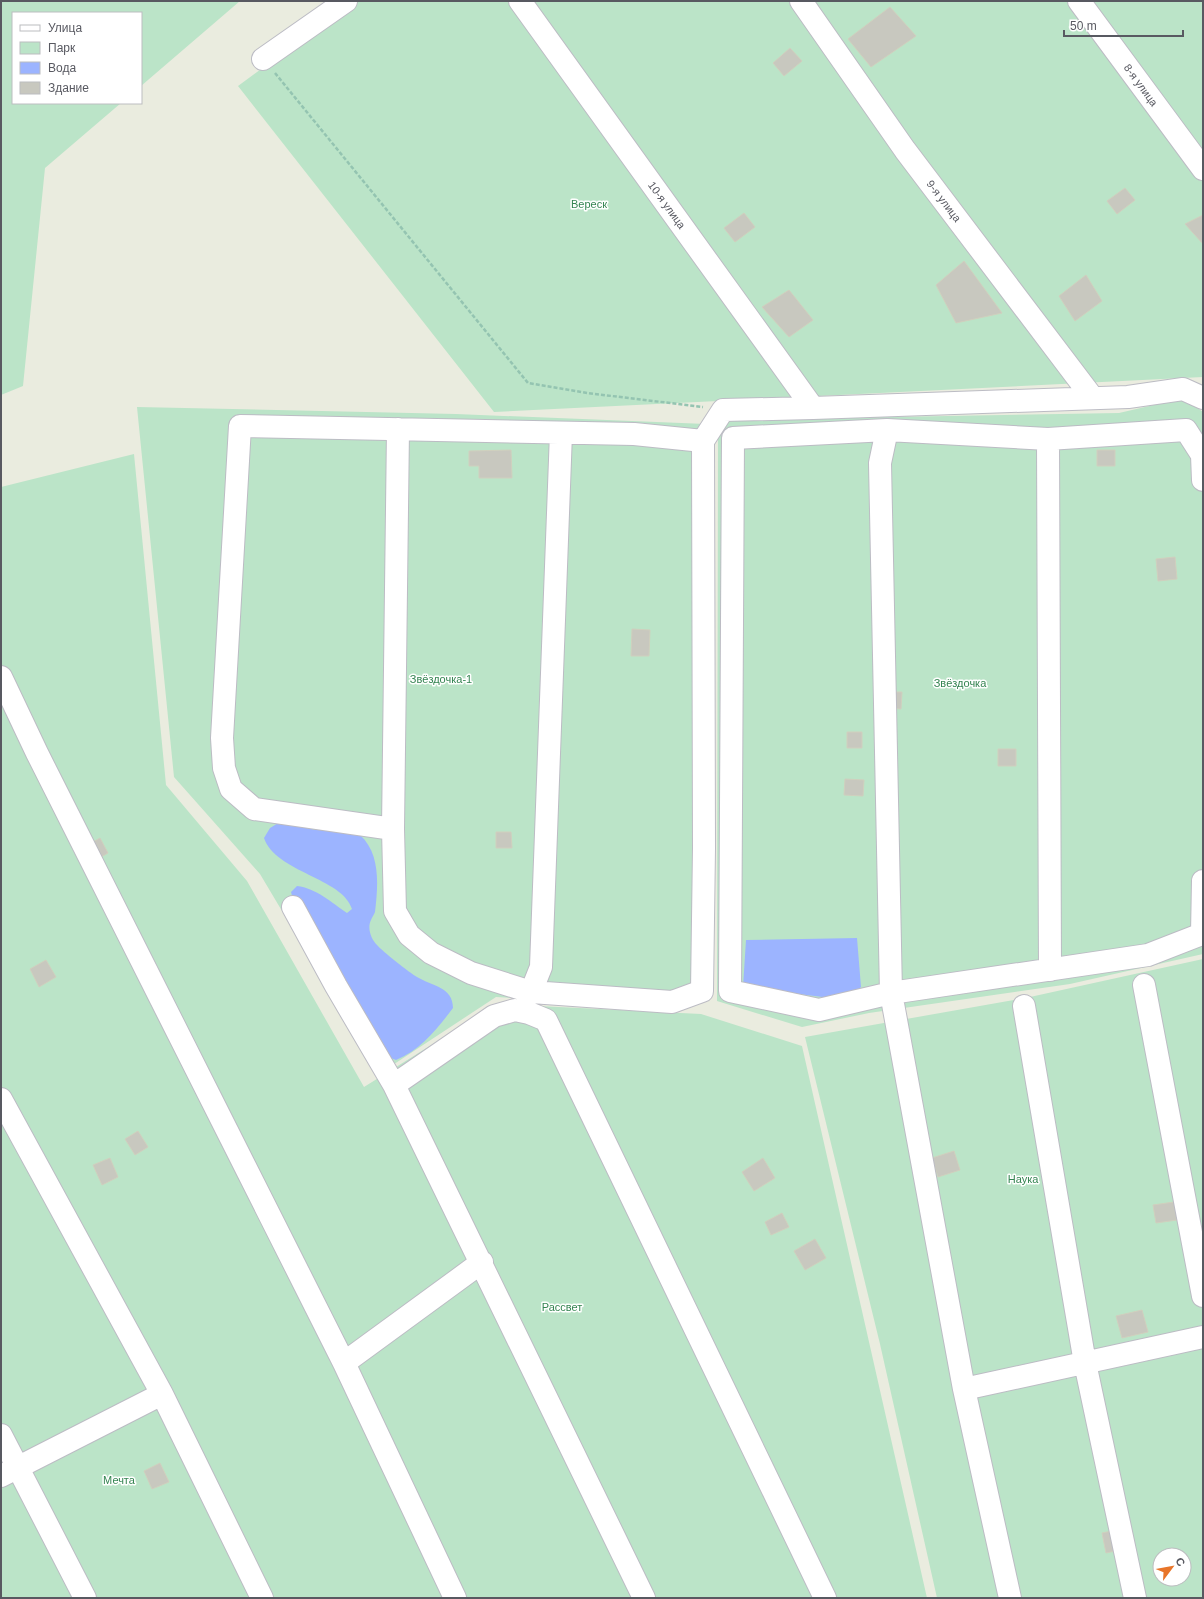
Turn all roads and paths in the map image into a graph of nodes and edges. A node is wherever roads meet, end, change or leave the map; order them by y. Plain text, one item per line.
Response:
1 (346, 1) edge
2 (520, 1) edge
3 (801, 1) edge
4 (1079, 1) edge
5 (263, 59) joint
6 (1203, 170) edge
7 (1092, 397) junction
8 (1203, 398) edge
9 (813, 408) junction
10 (723, 410) junction
11 (398, 429) junction
12 (887, 430) junction
13 (561, 433) junction
14 (1048, 439) junction
15 (703, 442) junction
16 (1203, 480) edge
17 (1, 677) edge
18 (393, 829) junction
19 (1203, 881) edge
20 (293, 907) dead end
21 (1050, 970) junction
22 (1144, 985) dead end
23 (530, 992) junction
24 (891, 993) junction
25 (1024, 1006) dead end
26 (394, 1085) junction
27 (1, 1098) edge
28 (482, 1262) junction
29 (1203, 1296) edge
30 (1203, 1337) edge
31 (344, 1363) junction
32 (1086, 1363) junction
33 (964, 1389) junction
34 (162, 1394) junction
35 (1, 1435) edge
36 (10, 1471) edge
37 (85, 1598) edge
38 (262, 1598) edge
39 (455, 1598) edge
40 (644, 1598) edge
41 (825, 1598) edge
42 (1010, 1598) edge
43 (1135, 1598) edge

1 - 5 street
2 - 9 street, 10-я улица
3 - 7 street, 9-я улица
4 - 6 street, 8-я улица
5 - 10 path
7 - 8 street
7 - 9 street
9 - 10 street
10 - 15 street
11 - 13 street
11 - 18 street
11 - 18 street
12 - 14 street
12 - 24 street
12 - 24 street
13 - 15 street
13 - 23 street
14 - 16 street
14 - 21 street
15 - 23 street
17 - 31 street
18 - 23 street
19 - 21 street
20 - 26 street
21 - 24 street
22 - 29 street
24 - 33 street
25 - 32 street
26 - 28 street
26 - 41 street
27 - 34 street
28 - 31 street
28 - 40 street
30 - 32 street
31 - 39 street
32 - 33 street
32 - 43 street
33 - 42 street
34 - 36 street
34 - 38 street
35 - 36 street
36 - 37 street

